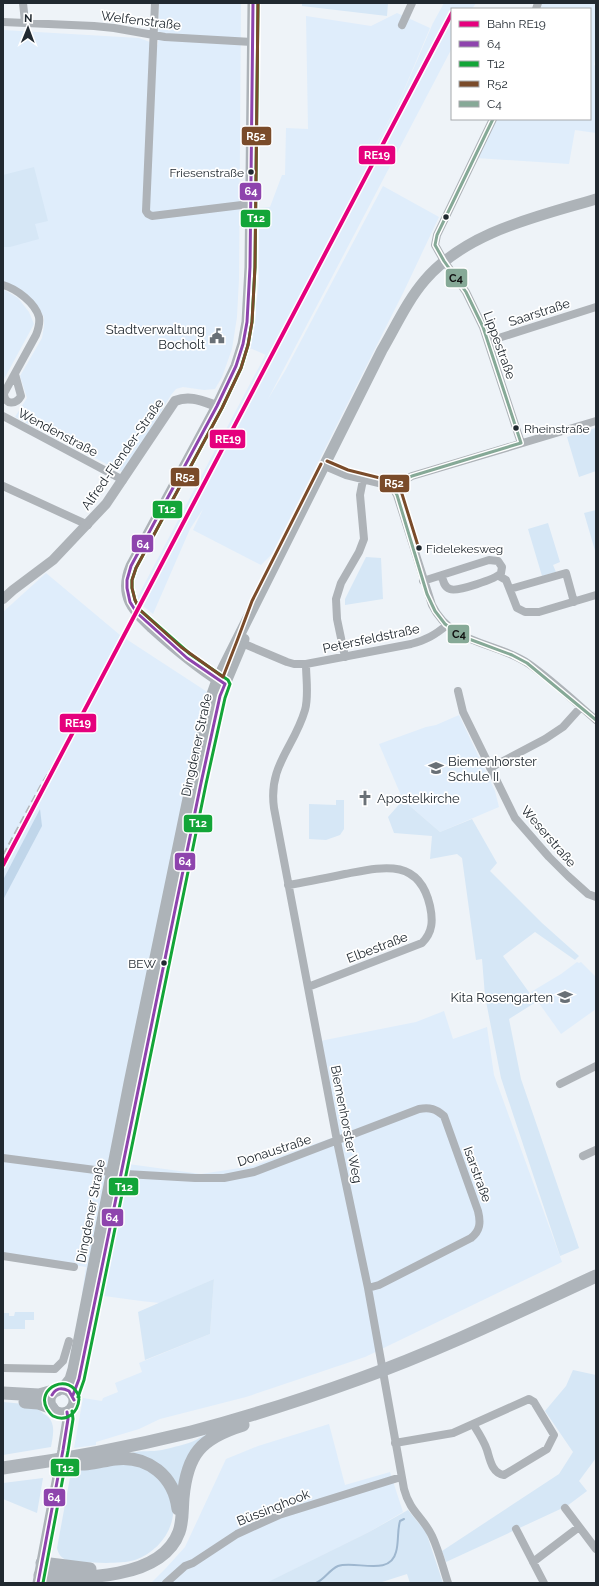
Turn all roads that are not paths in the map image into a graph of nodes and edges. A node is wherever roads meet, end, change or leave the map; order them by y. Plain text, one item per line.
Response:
1 (23, 3) edge
2 (155, 3) edge
3 (253, 3) edge
4 (412, 3) edge
5 (3, 22) edge
6 (25, 22) junction
7 (402, 25) dead end
8 (153, 36) junction
9 (252, 42) junction
10 (493, 120) edge
11 (596, 199) edge
12 (250, 204) junction
13 (444, 261) junction
14 (3, 285) edge
15 (596, 307) edge
16 (489, 341) junction
17 (15, 374) junction
18 (3, 395) edge
19 (217, 406) junction
20 (3, 416) edge
21 (596, 421) edge
22 (521, 443) junction
23 (325, 466) junction
24 (123, 480) junction
25 (363, 480) junction
26 (3, 486) edge
27 (393, 488) junction
28 (88, 525) junction
29 (442, 576) junction
30 (499, 576) junction
31 (423, 581) junction
32 (510, 589) junction
33 (596, 595) edge
34 (3, 600) edge
35 (574, 602) junction
36 (256, 603) junction
37 (447, 625) junction
38 (242, 643) junction
39 (345, 657) junction
40 (306, 664) junction
41 (221, 682) junction
42 (458, 691) dead end
43 (581, 707) junction
44 (596, 720) edge
45 (490, 768) junction
46 (288, 885) junction
47 (596, 897) edge
48 (308, 987) junction
49 (139, 1035) junction
50 (596, 1066) edge
51 (560, 1084) dead end
52 (137, 1094) junction
53 (338, 1141) junction
54 (596, 1150) edge
55 (583, 1156) dead end
56 (3, 1158) edge
57 (116, 1173) junction
58 (3, 1256) edge
59 (74, 1267) dead end
60 (596, 1276) edge
61 (596, 1282) edge
62 (368, 1288) junction
63 (69, 1341) dead end
64 (405, 1365) junction
65 (3, 1368) edge
66 (360, 1382) junction
67 (59, 1389) junction
68 (3, 1393) edge
69 (73, 1395) junction
70 (3, 1400) edge
71 (59, 1411) junction
72 (279, 1412) junction
73 (473, 1424) junction
74 (396, 1443) junction
75 (80, 1461) junction
76 (40, 1466) junction
77 (3, 1468) edge
78 (3, 1474) edge
79 (402, 1477) junction
80 (565, 1508) dead end
81 (579, 1527) junction
82 (516, 1529) dead end
83 (596, 1549) edge
84 (533, 1562) junction
85 (40, 1574) edge
86 (166, 1583) edge
87 (448, 1583) edge
88 (544, 1583) edge

1 - 6 street
2 - 8 street
3 - 9 main road
4 - 7 street
5 - 6 street, Welfenstraße
6 - 8 street, Welfenstraße
8 - 9 street, Welfenstraße
8 - 12 street
9 - 12 main road
10 - 13 street, Lippestraße
11 - 13 main road
12 - 19 main road
13 - 16 street, Lippestraße
13 - 23 main road
14 - 17 street
15 - 16 street, Saarstraße
16 - 22 street, Lippestraße
17 - 18 street
17 - 18 street
19 - 24 street, Alfred-Flender-Straße
19 - 41 main road
20 - 24 street, Wendenstraße
21 - 22 street
22 - 27 street
23 - 25 street
23 - 36 main road
24 - 28 street, Alfred-Flender-Straße
25 - 27 street
25 - 39 street
26 - 28 street
27 - 31 street
28 - 34 street, Alfred-Flender-Straße
29 - 30 street
29 - 30 street
29 - 31 street
30 - 32 street
31 - 37 street
32 - 35 street
32 - 35 street
33 - 35 street
36 - 38 main road
36 - 41 main road
37 - 39 street, Petersfeldstraße
37 - 43 street
38 - 40 street, Petersfeldstraße
38 - 41 main road
39 - 40 street, Petersfeldstraße
40 - 46 street, Biemenhorster Weg
41 - 49 main road, Dingdener Straße
41 - 52 main road, Dingdener Straße
42 - 45 street, Weserstraße
43 - 44 street
43 - 45 street
45 - 47 street, Weserstraße
46 - 48 street, Biemenhorster Weg
46 - 48 street, Elbestraße
48 - 53 street, Biemenhorster Weg
49 - 52 main road, Dingdener Straße
49 - 57 main road, Dingdener Straße
50 - 51 street
52 - 57 main road, Dingdener Straße
53 - 57 street, Donaustraße
53 - 62 street, Biemenhorster Weg
53 - 62 street, Isarstraße
54 - 55 street
56 - 57 street, Donaustraße
57 - 67 main road, Dingdener Straße
57 - 69 main road, Dingdener Straße
58 - 59 street
60 - 64 highway
61 - 64 highway
62 - 74 street, Biemenhorster Weg
63 - 65 street
64 - 66 highway
66 - 72 highway
66 - 75 highway
67 - 68 highway
67 - 69 main road
67 - 71 main road, Dingdener Straße
69 - 71 main road, Dingdener Straße
70 - 71 highway
71 - 85 main road, Dingdener Straße
72 - 75 highway
72 - 85 highway
73 - 73 street
73 - 74 street
74 - 79 street, Biemenhorster Weg
75 - 76 highway
75 - 85 highway
76 - 77 highway
76 - 78 highway
79 - 86 street, Büssinghook
79 - 87 street, Biemenhorster Weg
80 - 81 street
81 - 83 street
81 - 84 street
82 - 84 street
84 - 88 street

